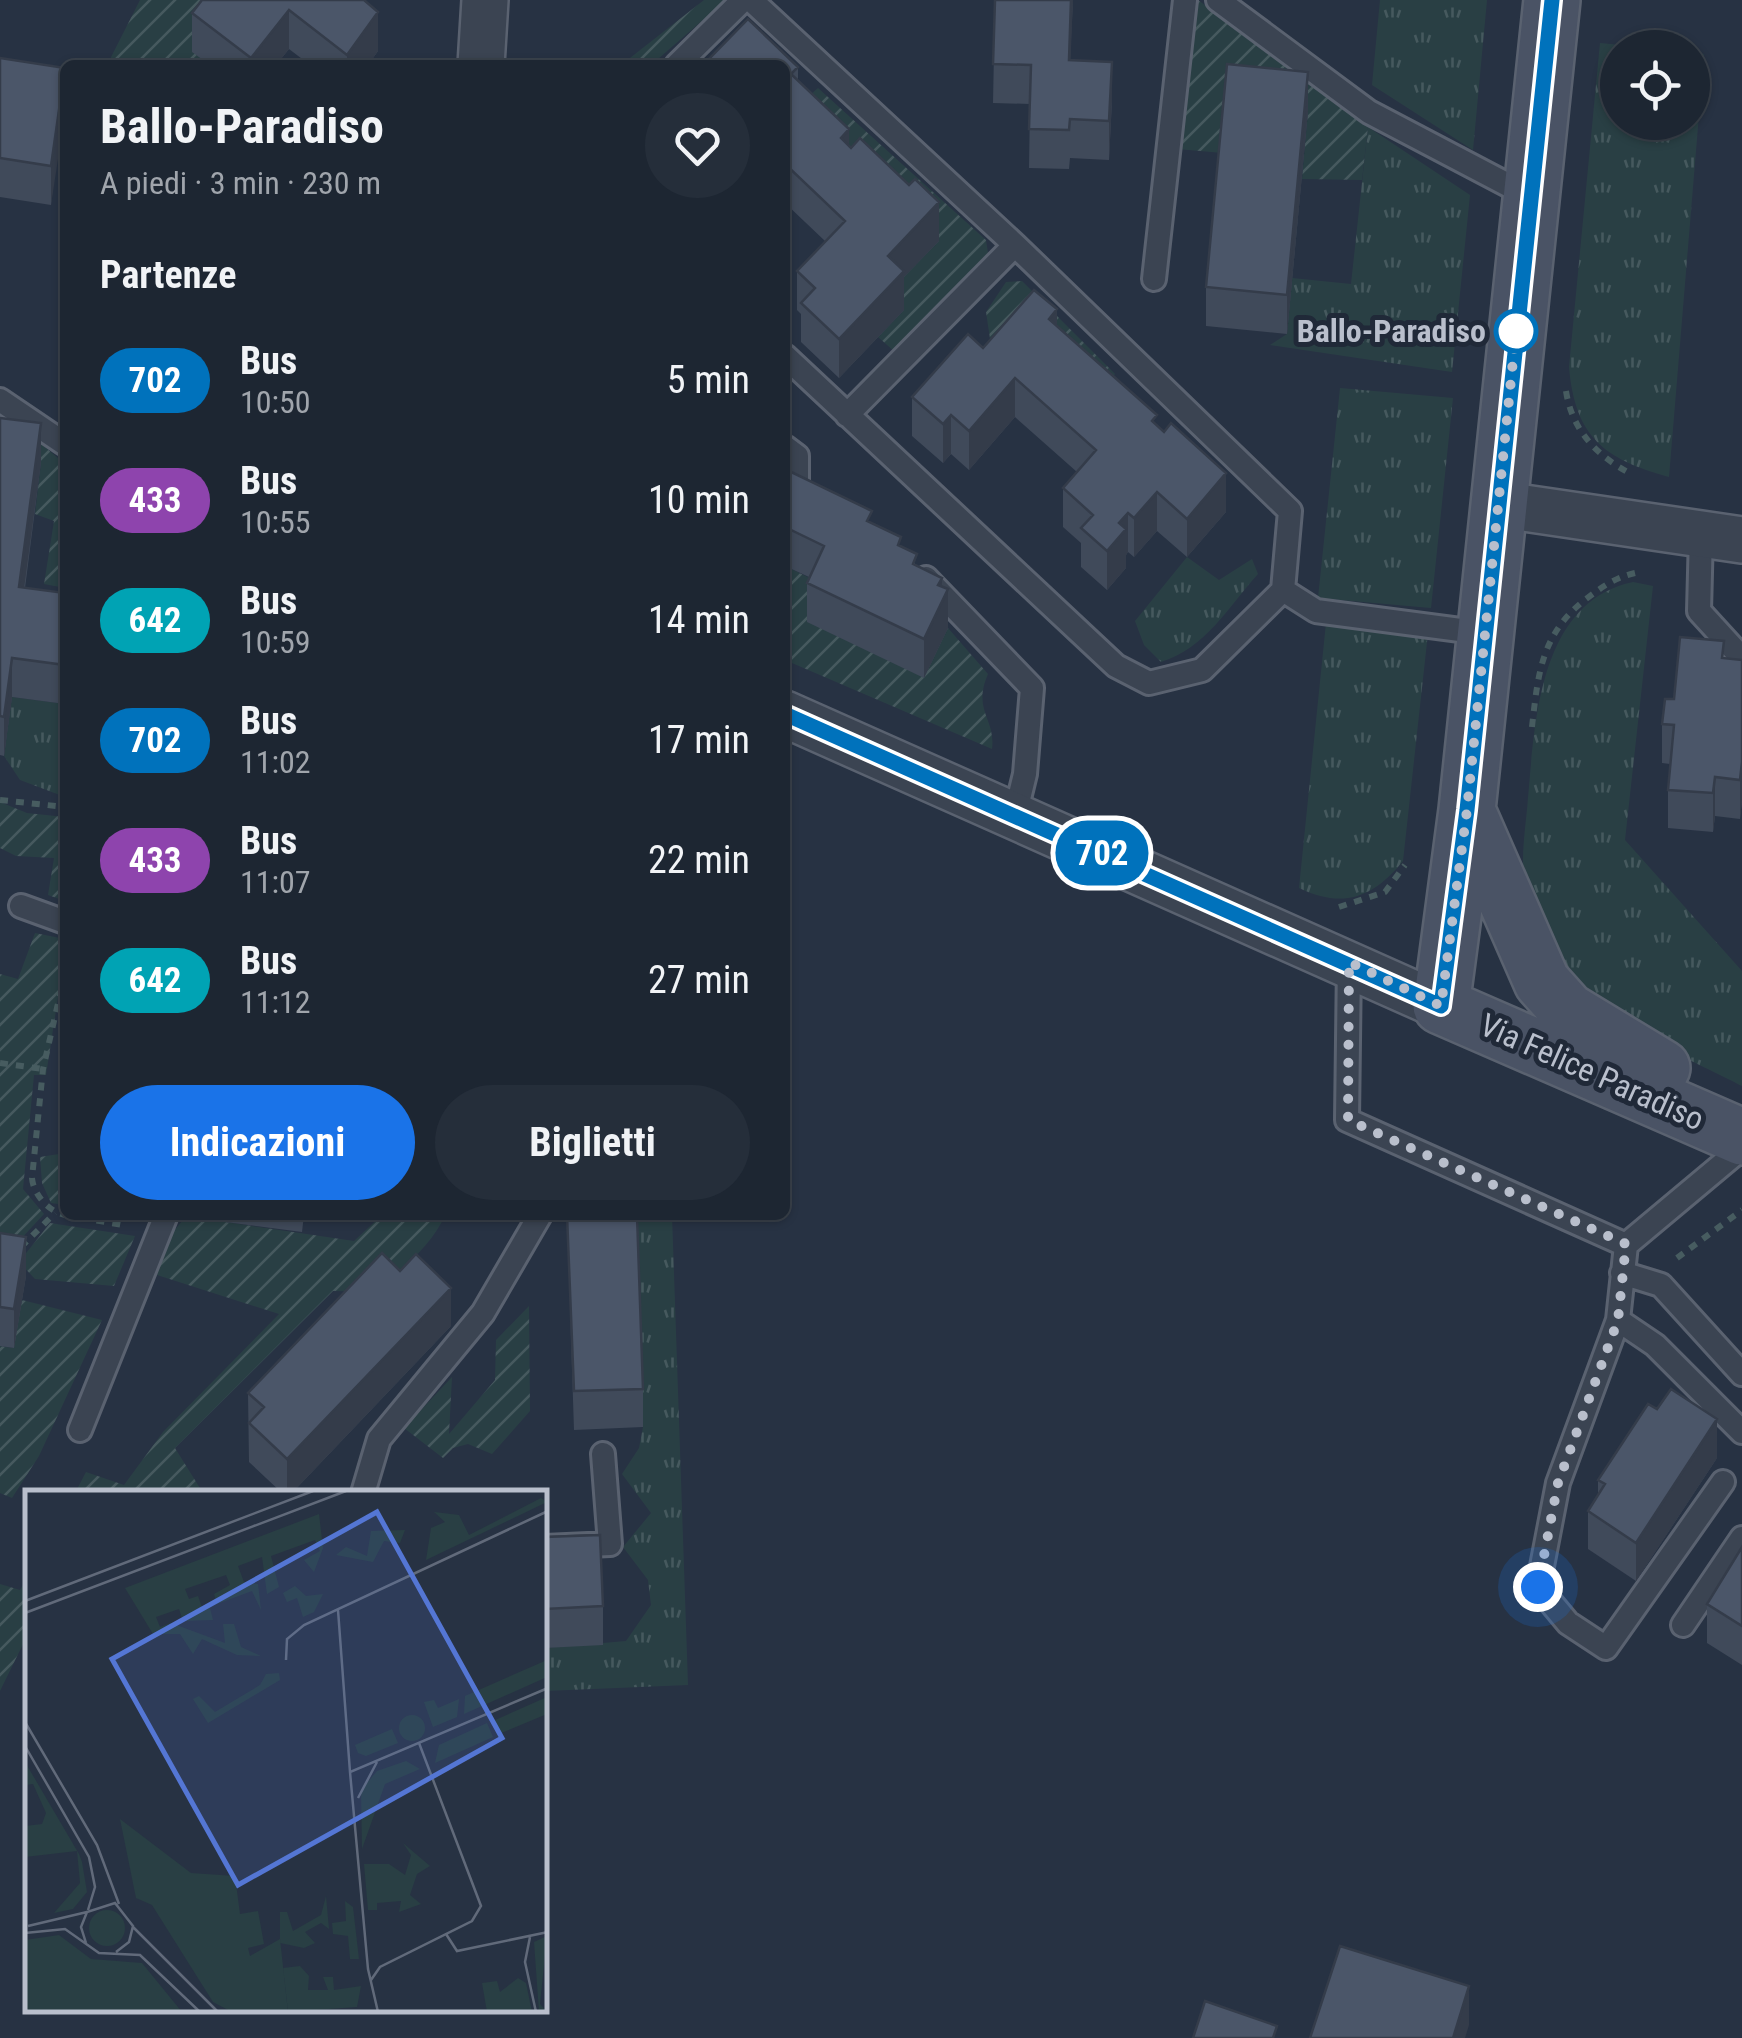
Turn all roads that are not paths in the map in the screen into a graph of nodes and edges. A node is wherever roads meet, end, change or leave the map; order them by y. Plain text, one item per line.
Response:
1 (485, 0) edge
2 (743, 0) edge
3 (751, 0) edge
4 (1184, 0) edge
5 (1218, 0) edge
6 (1552, 0) edge
7 (481, 60) edge
8 (682, 60) edge
9 (1531, 197) junction
10 (1015, 245) junction
11 (1154, 279) dead end
12 (790, 361) edge
13 (0, 400) edge
14 (847, 415) junction
15 (60, 441) edge
16 (790, 451) edge
17 (790, 503) edge
18 (1497, 504) junction
19 (1721, 537) edge
20 (904, 554) edge
21 (1283, 590) junction
22 (1483, 632) junction
23 (1742, 658) edge
24 (790, 716) edge
25 (1467, 810) junction
26 (1015, 815) junction
27 (22, 906) dead end
28 (60, 920) edge
29 (1349, 962) junction
30 (1441, 1006) junction
31 (1742, 1135) edge
32 (1742, 1148) edge
33 (537, 1220) edge
34 (162, 1223) edge
35 (1626, 1244) junction
36 (1622, 1273) junction
37 (1618, 1320) junction
38 (1742, 1374) edge
39 (80, 1430) dead end
40 (1742, 1432) edge
41 (604, 1454) dead end
42 (1723, 1482) dead end
43 (364, 1490) edge
44 (1742, 1538) edge
45 (548, 1547) edge
46 (1682, 1625) dead end

1 - 7 street
2 - 8 lane
3 - 10 lane
4 - 11 lane
5 - 9 lane
6 - 9 main road
9 - 18 main road
10 - 14 lane
10 - 21 lane
12 - 14 lane
13 - 15 lane
14 - 21 lane
16 - 17 lane
18 - 19 street
18 - 22 main road
19 - 23 lane
20 - 26 lane
21 - 22 lane
22 - 25 main road
24 - 26 street, Via Felice Paradiso
25 - 30 main road
25 - 31 main road, Via Felice Paradiso
26 - 29 street, Via Felice Paradiso
27 - 28 lane
29 - 30 street, Via Felice Paradiso
29 - 35 lane
30 - 31 main road, Via Felice Paradiso
32 - 35 lane
33 - 43 lane
34 - 39 lane
35 - 36 lane
36 - 37 lane
36 - 38 lane
37 - 40 lane
37 - 42 lane
41 - 45 lane
44 - 46 lane

